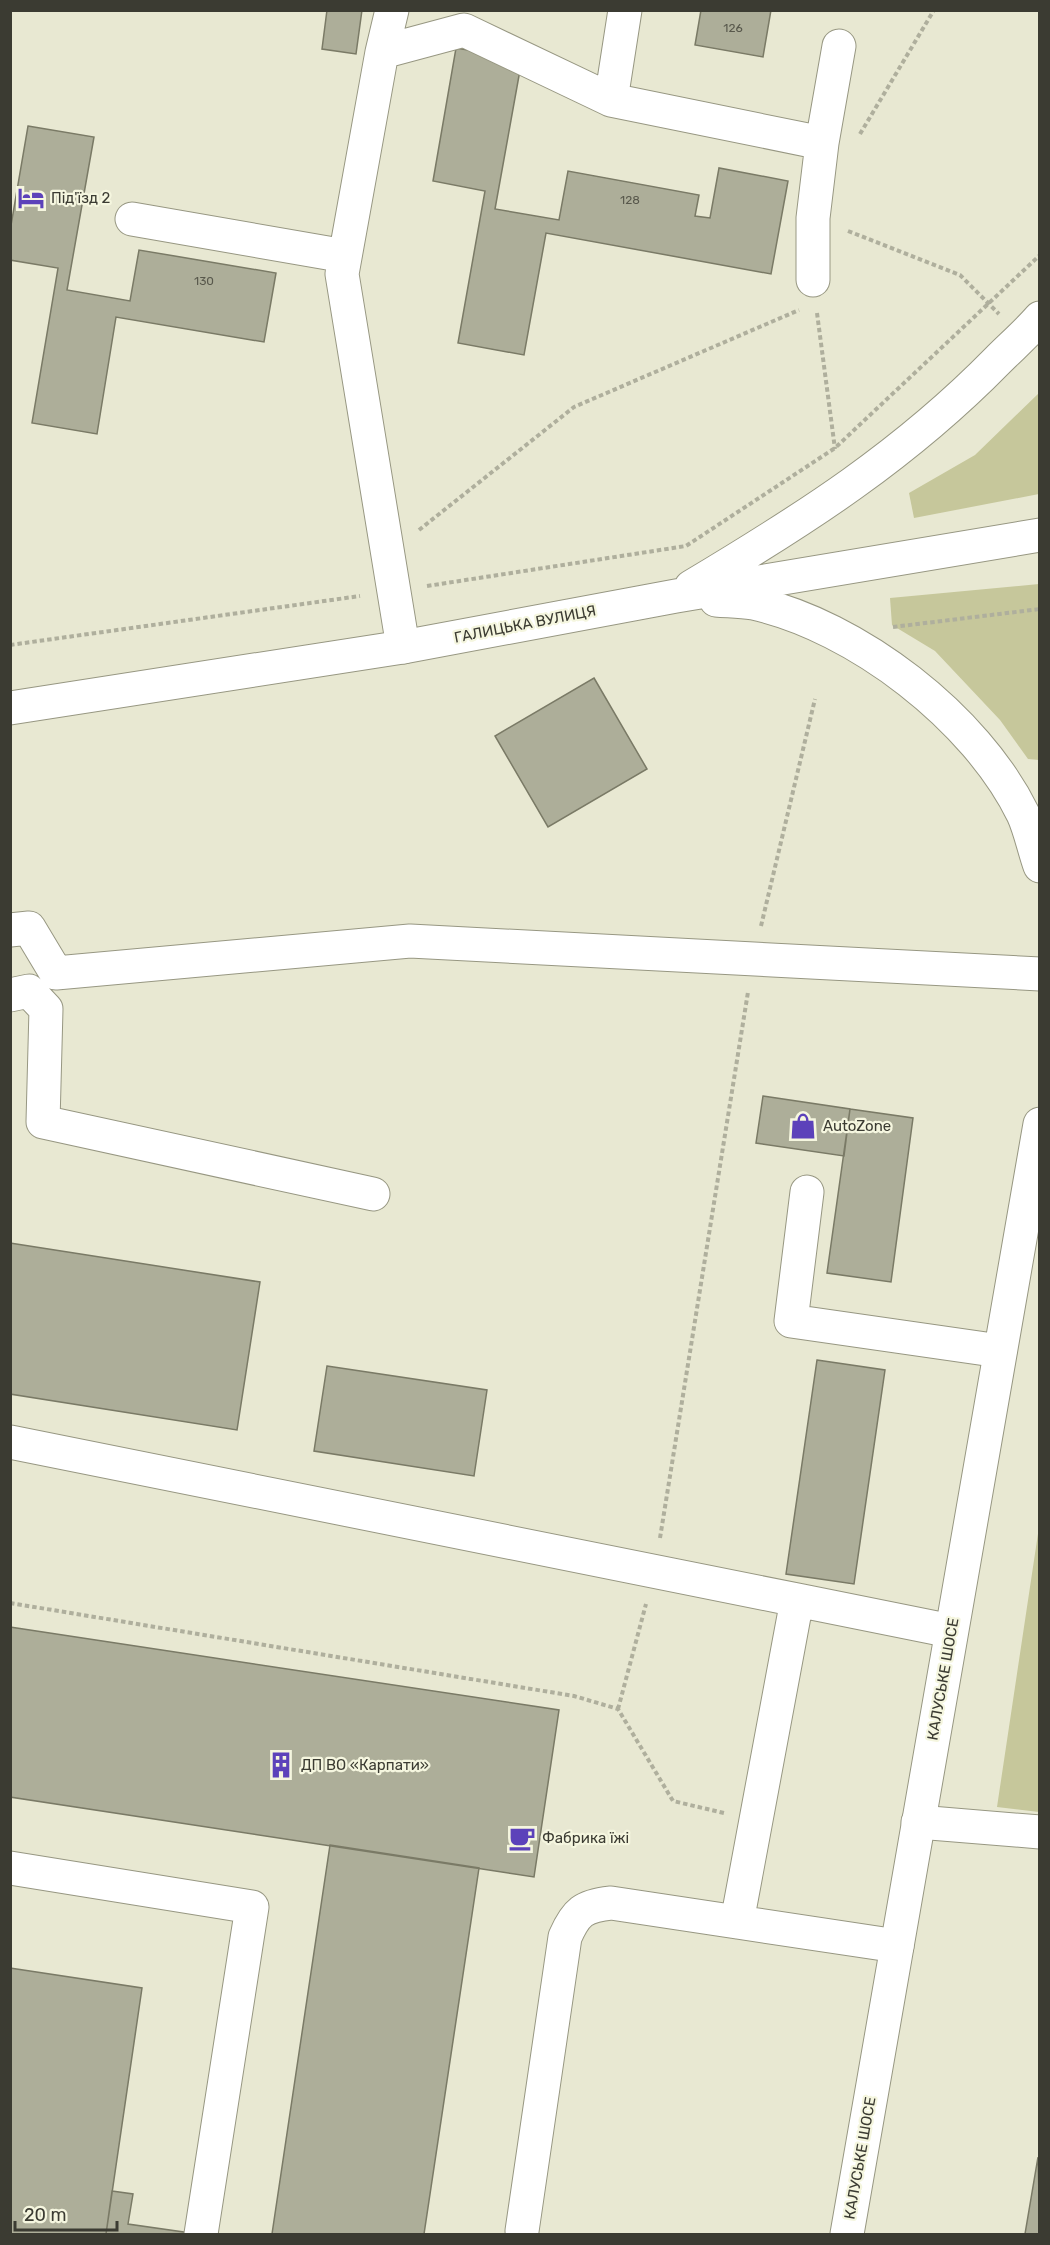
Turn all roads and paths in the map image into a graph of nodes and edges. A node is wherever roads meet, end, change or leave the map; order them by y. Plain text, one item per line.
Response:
1 (392, 10) edge
2 (625, 10) edge
3 (933, 10) edge
4 (839, 46) dead end
5 (382, 52) junction
6 (610, 100) junction
7 (858, 138) dead end
8 (822, 143) junction
9 (813, 218) junction
10 (132, 219) dead end
11 (1040, 255) edge
12 (345, 256) junction
13 (814, 291) junction
14 (988, 303) junction
15 (1031, 327) edge
16 (835, 448) junction
17 (841, 492) junction
18 (1040, 535) edge
19 (388, 554) junction
20 (393, 591) junction
21 (676, 596) junction
22 (1040, 609) edge
23 (890, 628) dead end
24 (10, 645) edge
25 (403, 647) junction
26 (815, 699) dead end
27 (10, 708) edge
28 (1040, 866) edge
29 (10, 930) edge
30 (753, 960) junction
31 (56, 973) junction
32 (1040, 974) edge
33 (20, 993) edge
34 (1040, 1124) edge
35 (807, 1192) dead end
36 (373, 1194) dead end
37 (1000, 1351) junction
38 (10, 1442) edge
39 (655, 1572) junction
40 (797, 1600) junction
41 (10, 1603) edge
42 (951, 1632) junction
43 (618, 1709) junction
44 (756, 1820) junction
45 (918, 1822) junction
46 (1040, 1832) edge
47 (10, 1868) edge
48 (737, 1922) junction
49 (897, 1946) junction
50 (522, 2231) dead end
51 (201, 2235) edge
52 (847, 2235) edge

1 - 5 main road
2 - 6 main road
3 - 7 path
4 - 8 main road
5 - 6 main road
5 - 12 main road
6 - 8 main road
8 - 9 main road
9 - 13 main road
9 - 14 path
10 - 12 main road
11 - 14 path
12 - 19 main road
13 - 16 path
13 - 19 path
14 - 15 path
14 - 16 path
15 - 17 main road
16 - 17 path
16 - 20 path
17 - 21 main road
18 - 21 main road, ГАЛИЦЬКА ВУЛИЦЯ
19 - 20 main road
20 - 24 path
20 - 25 main road
21 - 25 main road, ГАЛИЦЬКА ВУЛИЦЯ
21 - 28 main road
22 - 23 path
25 - 27 main road, ГАЛИЦЬКА ВУЛИЦЯ
26 - 30 path
29 - 31 main road
30 - 31 main road
30 - 32 main road
30 - 39 path
31 - 33 main road
33 - 36 main road
34 - 37 main road, КАЛУСЬКЕ ШОСЕ
35 - 37 main road
37 - 42 main road, КАЛУСЬКЕ ШОСЕ
38 - 39 main road
39 - 40 main road
39 - 43 path
40 - 42 main road
40 - 44 main road
41 - 43 path
42 - 45 main road, КАЛУСЬКЕ ШОСЕ
43 - 44 path
44 - 48 main road
45 - 46 main road
45 - 49 main road, КАЛУСЬКЕ ШОСЕ
47 - 51 main road
48 - 49 main road
48 - 50 main road
49 - 52 main road, КАЛУСЬКЕ ШОСЕ

